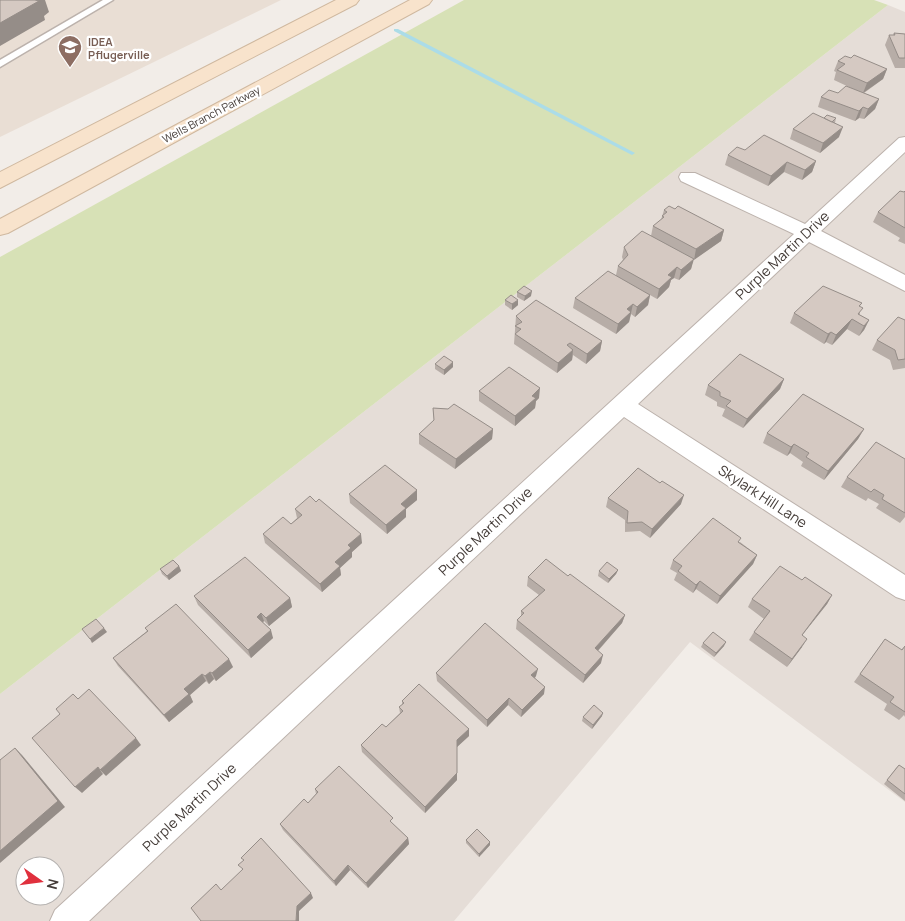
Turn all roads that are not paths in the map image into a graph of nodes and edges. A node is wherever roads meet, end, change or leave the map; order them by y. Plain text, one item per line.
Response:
1 (109, 0) edge
2 (423, 0) edge
3 (342, 1) edge
4 (379, 24) junction
5 (0, 64) edge
6 (905, 142) edge
7 (688, 177) dead end
8 (0, 181) edge
9 (0, 228) edge
10 (806, 232) junction
11 (905, 284) edge
12 (621, 404) junction
13 (905, 589) edge
14 (66, 921) edge

1 - 5 lane
2 - 4 street, Wells Branch Parkway
3 - 4 street
3 - 8 street
4 - 9 street, Wells Branch Parkway
6 - 10 street, Purple Martin Drive
7 - 10 street
10 - 11 street
10 - 12 street, Purple Martin Drive
12 - 13 street, Skylark Hill Lane
12 - 14 street, Purple Martin Drive

